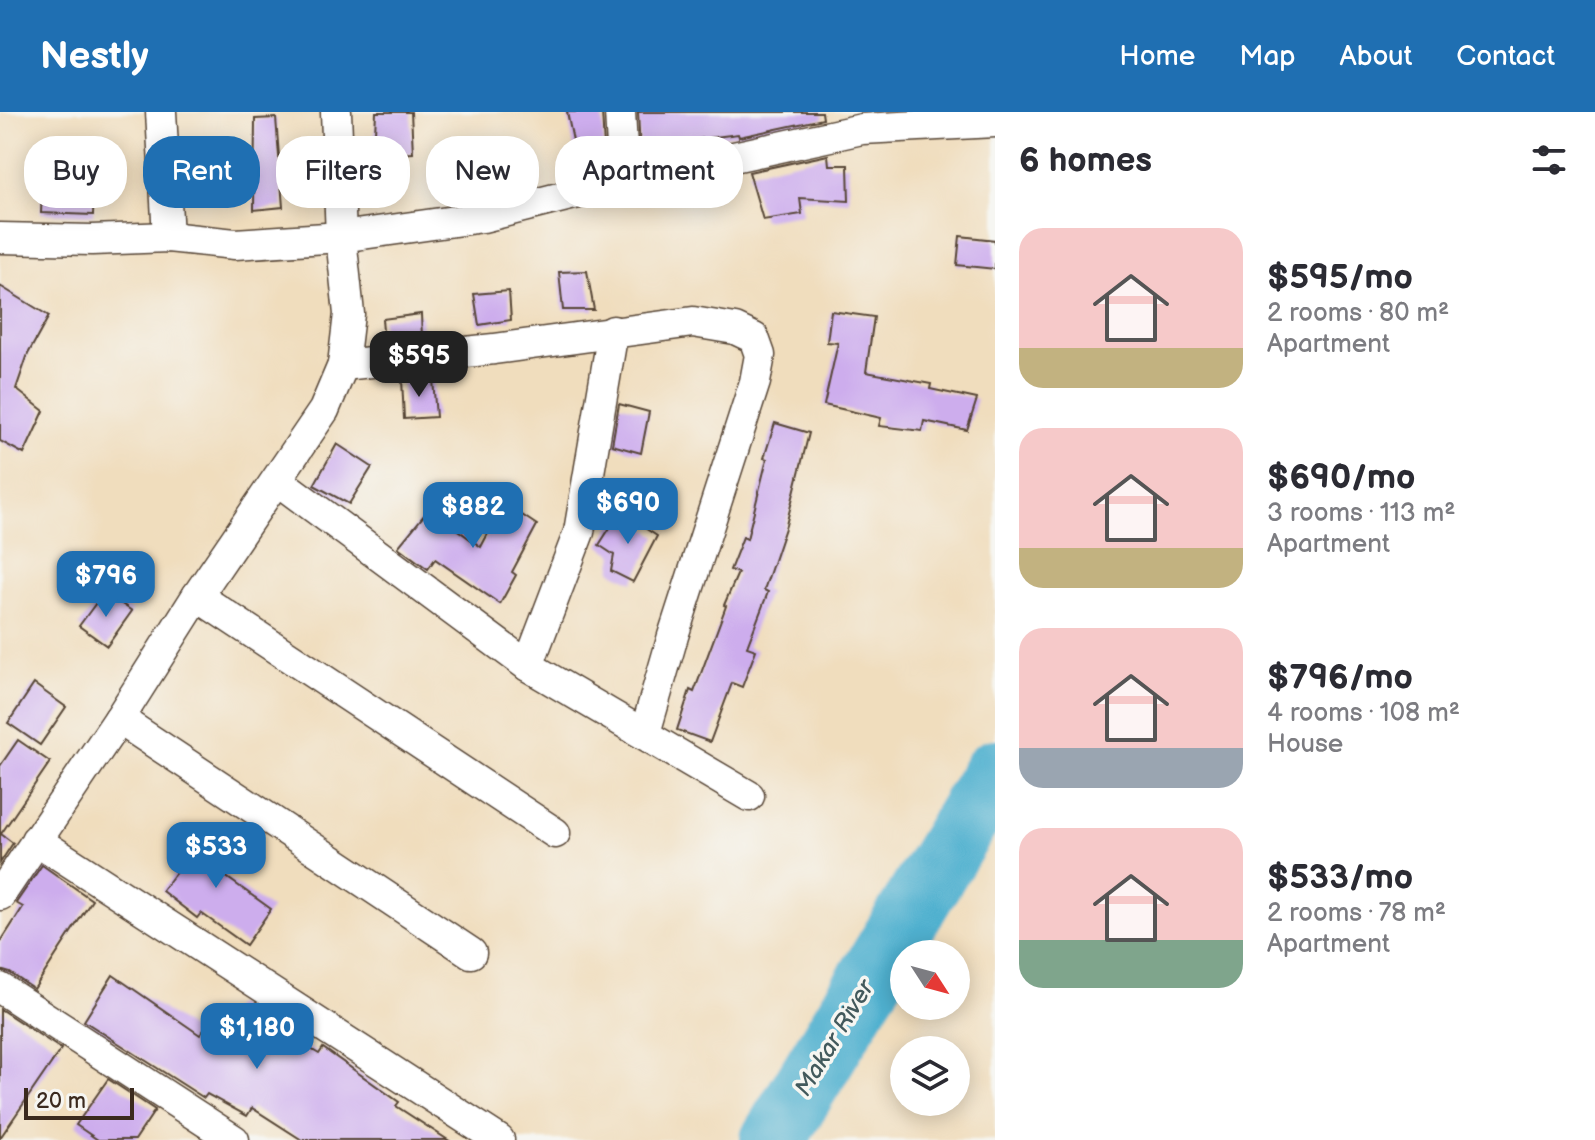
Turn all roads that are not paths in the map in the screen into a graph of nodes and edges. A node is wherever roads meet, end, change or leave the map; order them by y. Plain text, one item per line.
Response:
1 (161, 112) edge
2 (336, 112) edge
3 (620, 112) edge
4 (980, 118) edge
5 (621, 136) edge
6 (743, 156) edge
7 (555, 200) edge
8 (168, 237) junction
9 (341, 237) junction
10 (4, 245) edge
11 (613, 331) junction
12 (343, 365) junction
13 (277, 480) junction
14 (197, 596) junction
15 (528, 666) junction
16 (119, 719) junction
17 (645, 733) junction
18 (749, 796) dead end
19 (555, 833) dead end
20 (36, 840) junction
21 (0, 895) edge
22 (471, 953) dead end
23 (0, 988) edge
24 (234, 1140) edge
25 (499, 1140) edge

1 - 8 street
2 - 9 street
3 - 5 street
4 - 6 street
7 - 9 street
8 - 9 street
8 - 10 street
9 - 12 street
11 - 12 street
11 - 15 street
11 - 17 street
12 - 13 street
13 - 14 street
13 - 15 street
14 - 16 street
14 - 19 street
15 - 17 street
16 - 20 street
16 - 22 street
17 - 18 street
20 - 21 street
20 - 25 street
23 - 24 street

